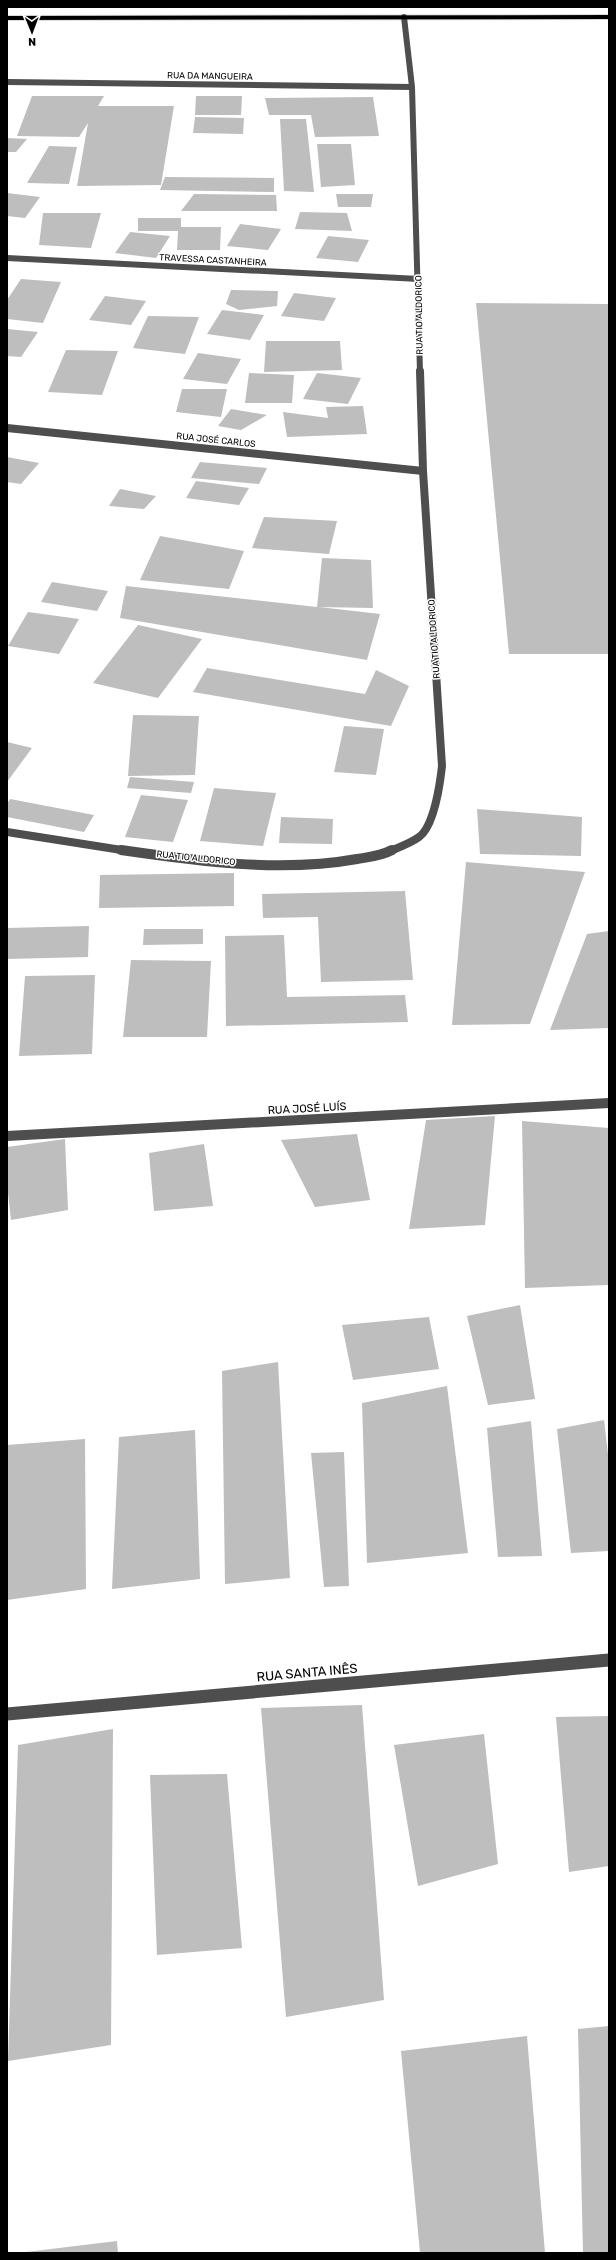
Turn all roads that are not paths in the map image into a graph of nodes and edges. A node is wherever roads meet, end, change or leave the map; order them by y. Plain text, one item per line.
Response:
1 (404, 17) junction
2 (609, 17) edge
3 (7, 18) edge
4 (7, 82) edge
5 (412, 87) junction
6 (7, 258) edge
7 (418, 279) junction
8 (7, 428) edge
9 (423, 471) junction
10 (7, 832) edge
11 (609, 1103) edge
12 (7, 1136) edge
13 (609, 1660) edge
14 (7, 1714) edge

1 - 2 highway
1 - 3 highway
1 - 5 street, RUA TIO ALDORICO
4 - 5 street, RUA DA MANGUEIRA
5 - 7 street, RUA TIO ALDORICO
6 - 7 street, TRAVESSA CASTANHEIRA
7 - 9 street, RUA TIO ALDORICO
8 - 9 street, RUA JOSÉ CARLOS
9 - 10 street, RUA TIO ALDORICO
11 - 12 street, RUA JOSÉ LUÍS
13 - 14 street, RUA SANTA INÊS

